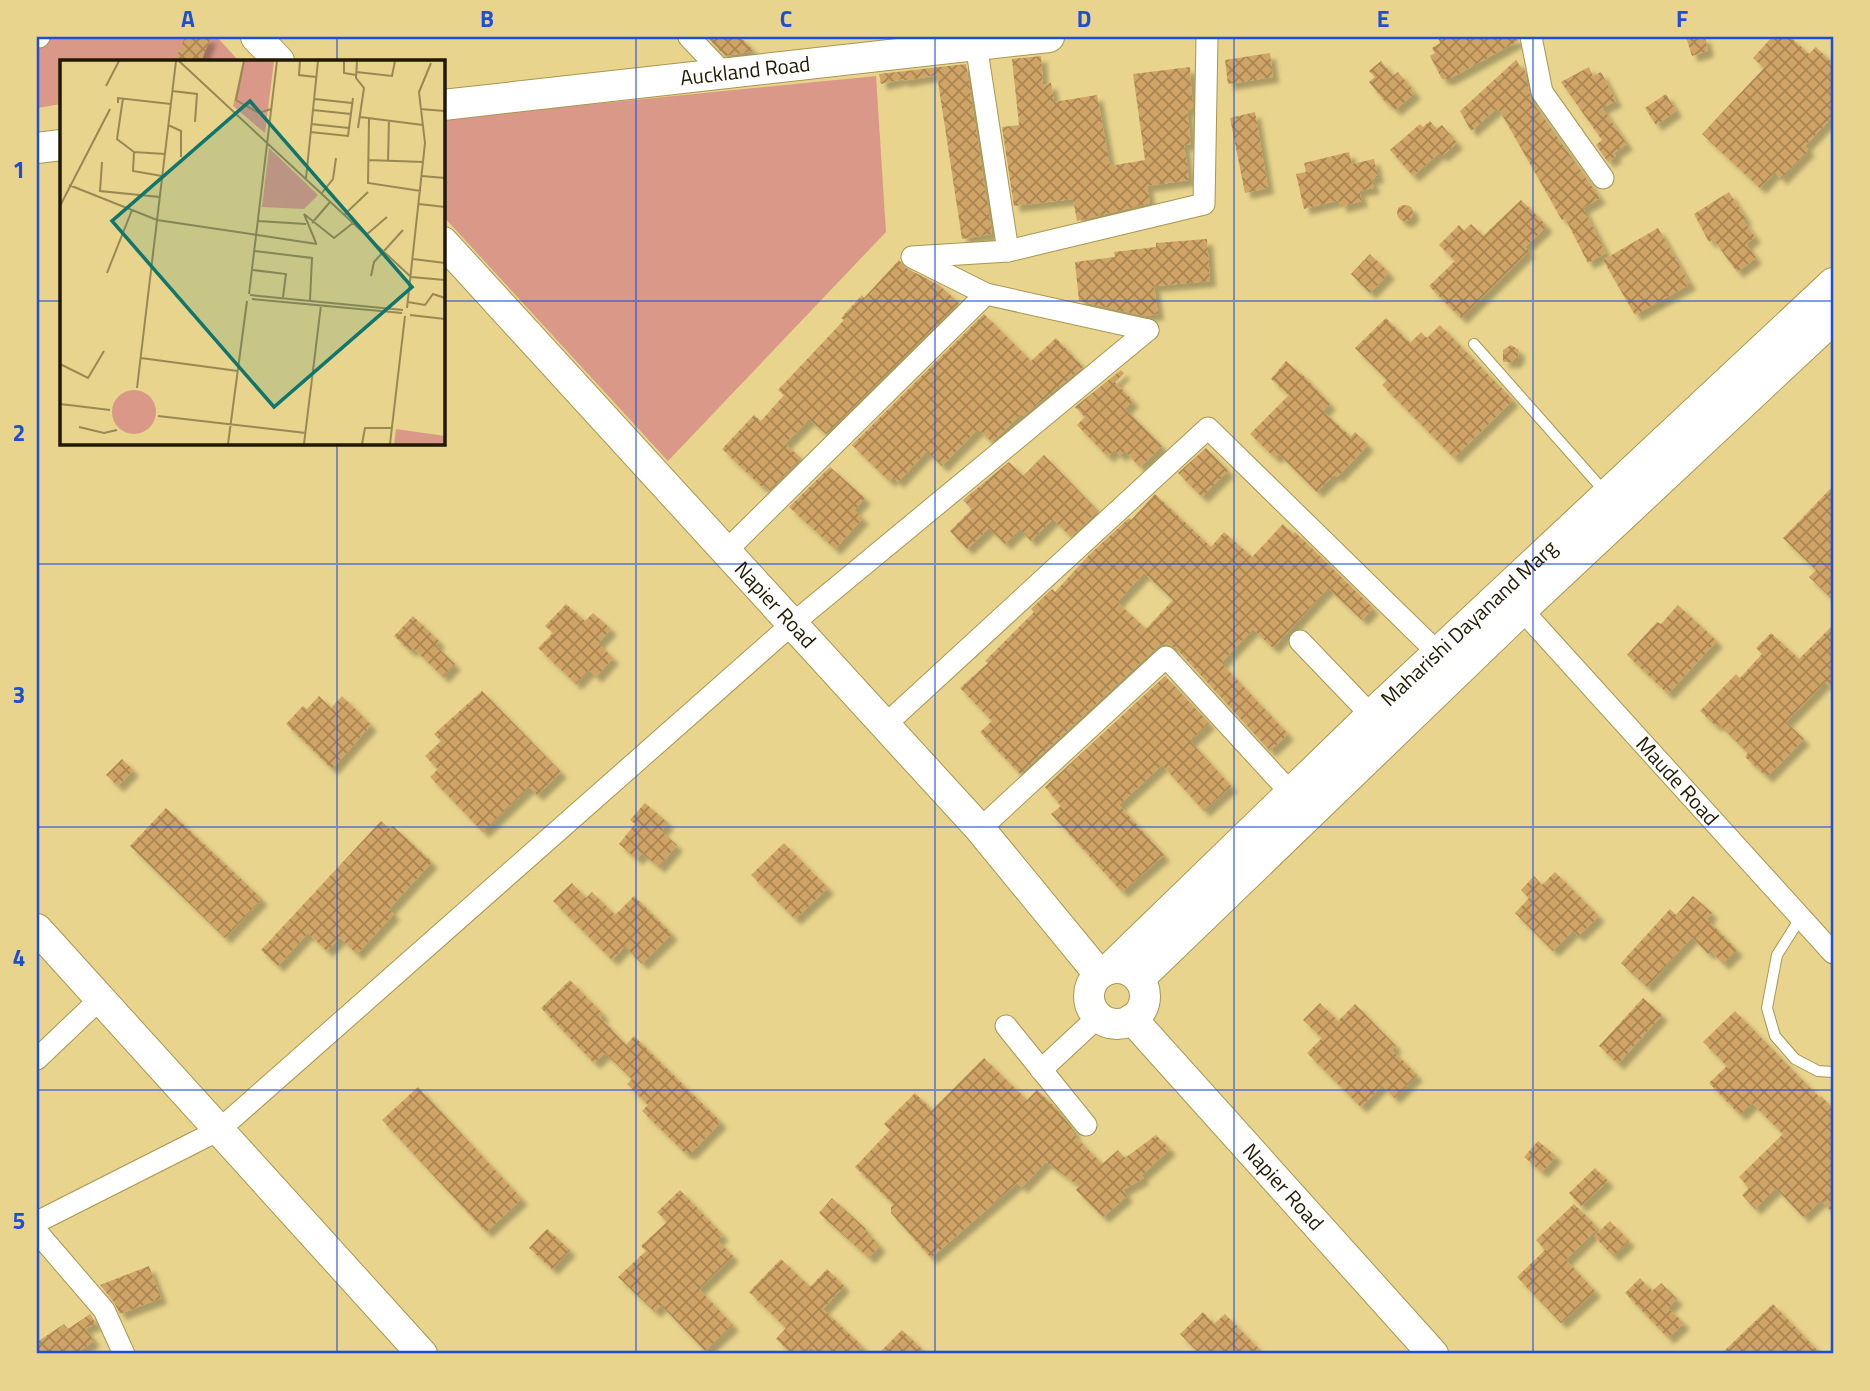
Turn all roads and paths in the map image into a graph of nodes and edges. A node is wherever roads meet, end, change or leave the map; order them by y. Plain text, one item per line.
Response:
1 (256, 37) edge
2 (690, 37) edge
3 (1049, 37) edge
4 (1207, 37) edge
5 (1531, 37) edge
6 (976, 44) junction
7 (884, 46) edge
8 (278, 60) edge
9 (724, 74) junction
10 (444, 105) edge
11 (60, 145) edge
12 (37, 148) edge
13 (1603, 178) dead end
14 (444, 243) edge
15 (1008, 251) junction
16 (1833, 283) edge
17 (986, 294) junction
18 (1833, 318) edge
19 (1474, 344) dead end
20 (1606, 494) junction
21 (725, 552) junction
22 (1522, 610) junction
23 (791, 625) junction
24 (1300, 640) dead end
25 (1437, 652) junction
26 (1371, 715) junction
27 (884, 726) junction
28 (1290, 792) junction
29 (980, 829) junction
30 (1801, 917) junction
31 (37, 929) edge
32 (1833, 953) edge
33 (1105, 971) junction
34 (1139, 979) junction
35 (100, 999) junction
36 (1098, 1017) junction
37 (1132, 1019) junction
38 (1006, 1026) dead end
39 (37, 1059) edge
40 (1041, 1070) junction
41 (1833, 1072) edge
42 (1086, 1125) dead end
43 (219, 1130) junction
44 (37, 1222) edge
45 (37, 1232) edge
46 (124, 1354) edge
47 (422, 1354) edge
48 (1433, 1354) edge

1 - 8 street
2 - 9 street
3 - 6 street, Auckland Road
4 - 15 street
5 - 13 street
6 - 7 street, Auckland Road
6 - 15 street
7 - 9 street, Auckland Road
9 - 10 street, Auckland Road
11 - 12 street
14 - 21 street, Napier Road
15 - 17 street
16 - 20 street, Maharishi Dayanand Marg
17 - 21 street
17 - 23 street
18 - 22 street, Maharishi Dayanand Marg
19 - 20 lane
20 - 25 street, Maharishi Dayanand Marg
21 - 23 street, Napier Road
22 - 30 street, Maude Road
22 - 34 street, Maharishi Dayanand Marg
23 - 27 street, Napier Road
23 - 43 street
24 - 26 street
25 - 26 street, Maharishi Dayanand Marg
25 - 27 street
26 - 28 street, Maharishi Dayanand Marg
27 - 29 street, Napier Road
28 - 29 street
28 - 33 street, Maharishi Dayanand Marg
29 - 33 street, Napier Road
30 - 32 street, Maude Road
30 - 41 lane
31 - 35 street
33 - 34 street
33 - 36 street
34 - 37 street
35 - 39 street
35 - 43 street
36 - 37 street
36 - 40 street
37 - 48 street, Napier Road
38 - 40 street
40 - 42 street
43 - 44 street
43 - 47 street
45 - 46 street

